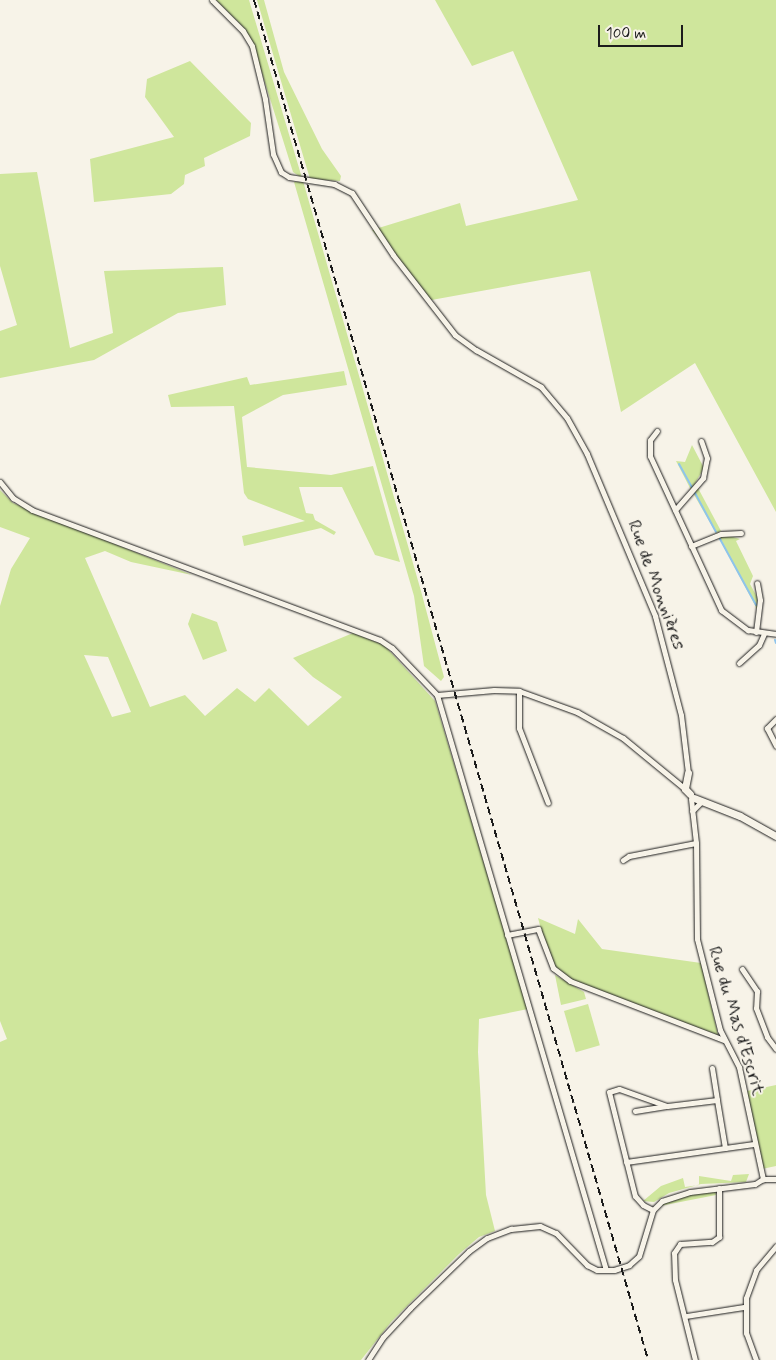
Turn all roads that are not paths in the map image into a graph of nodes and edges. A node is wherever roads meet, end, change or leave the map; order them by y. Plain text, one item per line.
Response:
1 (212, 0) edge
2 (657, 431) dead end
3 (701, 441) dead end
4 (0, 482) edge
5 (675, 510) junction
6 (741, 533) dead end
7 (691, 546) junction
8 (757, 584) dead end
9 (756, 632) junction
10 (764, 634) junction
11 (776, 634) edge
12 (739, 663) dead end
13 (519, 691) junction
14 (437, 695) junction
15 (776, 719) edge
16 (776, 746) edge
17 (687, 775) junction
18 (676, 782) junction
19 (690, 795) junction
20 (702, 801) junction
21 (548, 803) dead end
22 (692, 811) junction
23 (776, 836) edge
24 (696, 843) junction
25 (623, 860) dead end
26 (507, 935) junction
27 (742, 969) dead end
28 (724, 1040) junction
29 (776, 1049) edge
30 (712, 1068) dead end
31 (718, 1100) junction
32 (665, 1106) junction
33 (635, 1111) dead end
34 (754, 1144) junction
35 (725, 1148) junction
36 (626, 1162) junction
37 (763, 1178) junction
38 (776, 1179) edge
39 (719, 1188) junction
40 (653, 1210) junction
41 (776, 1246) edge
42 (606, 1270) junction
43 (744, 1307) junction
44 (686, 1316) junction
45 (368, 1360) edge
46 (694, 1360) edge
47 (756, 1360) edge

1 - 17 street, Rue de Monnières
2 - 5 street
3 - 5 street
4 - 14 street
5 - 7 street
6 - 7 street
7 - 9 street
8 - 9 street
9 - 10 street
10 - 11 street
10 - 12 street
13 - 14 street
13 - 18 street
13 - 21 street
14 - 26 street
15 - 16 street
17 - 18 street
17 - 19 street, Rue de Monnières
18 - 19 street
19 - 20 street
19 - 22 street, Rue du Mas d'Escrit
20 - 22 street
20 - 23 street
22 - 24 street, Rue du Mas d'Escrit
24 - 25 street
24 - 28 street, Rue du Mas d'Escrit
26 - 28 street
26 - 42 street
27 - 29 street
28 - 34 street, Rue du Mas d'Escrit
30 - 31 street
31 - 32 street
31 - 35 street
32 - 33 street
32 - 36 street
34 - 35 street
34 - 37 street, Rue du Mas d'Escrit
35 - 36 street
36 - 40 street
37 - 38 street
37 - 39 street
39 - 40 street
39 - 44 street
40 - 42 street
41 - 43 street
42 - 45 street
43 - 44 street
43 - 47 street
44 - 46 street

